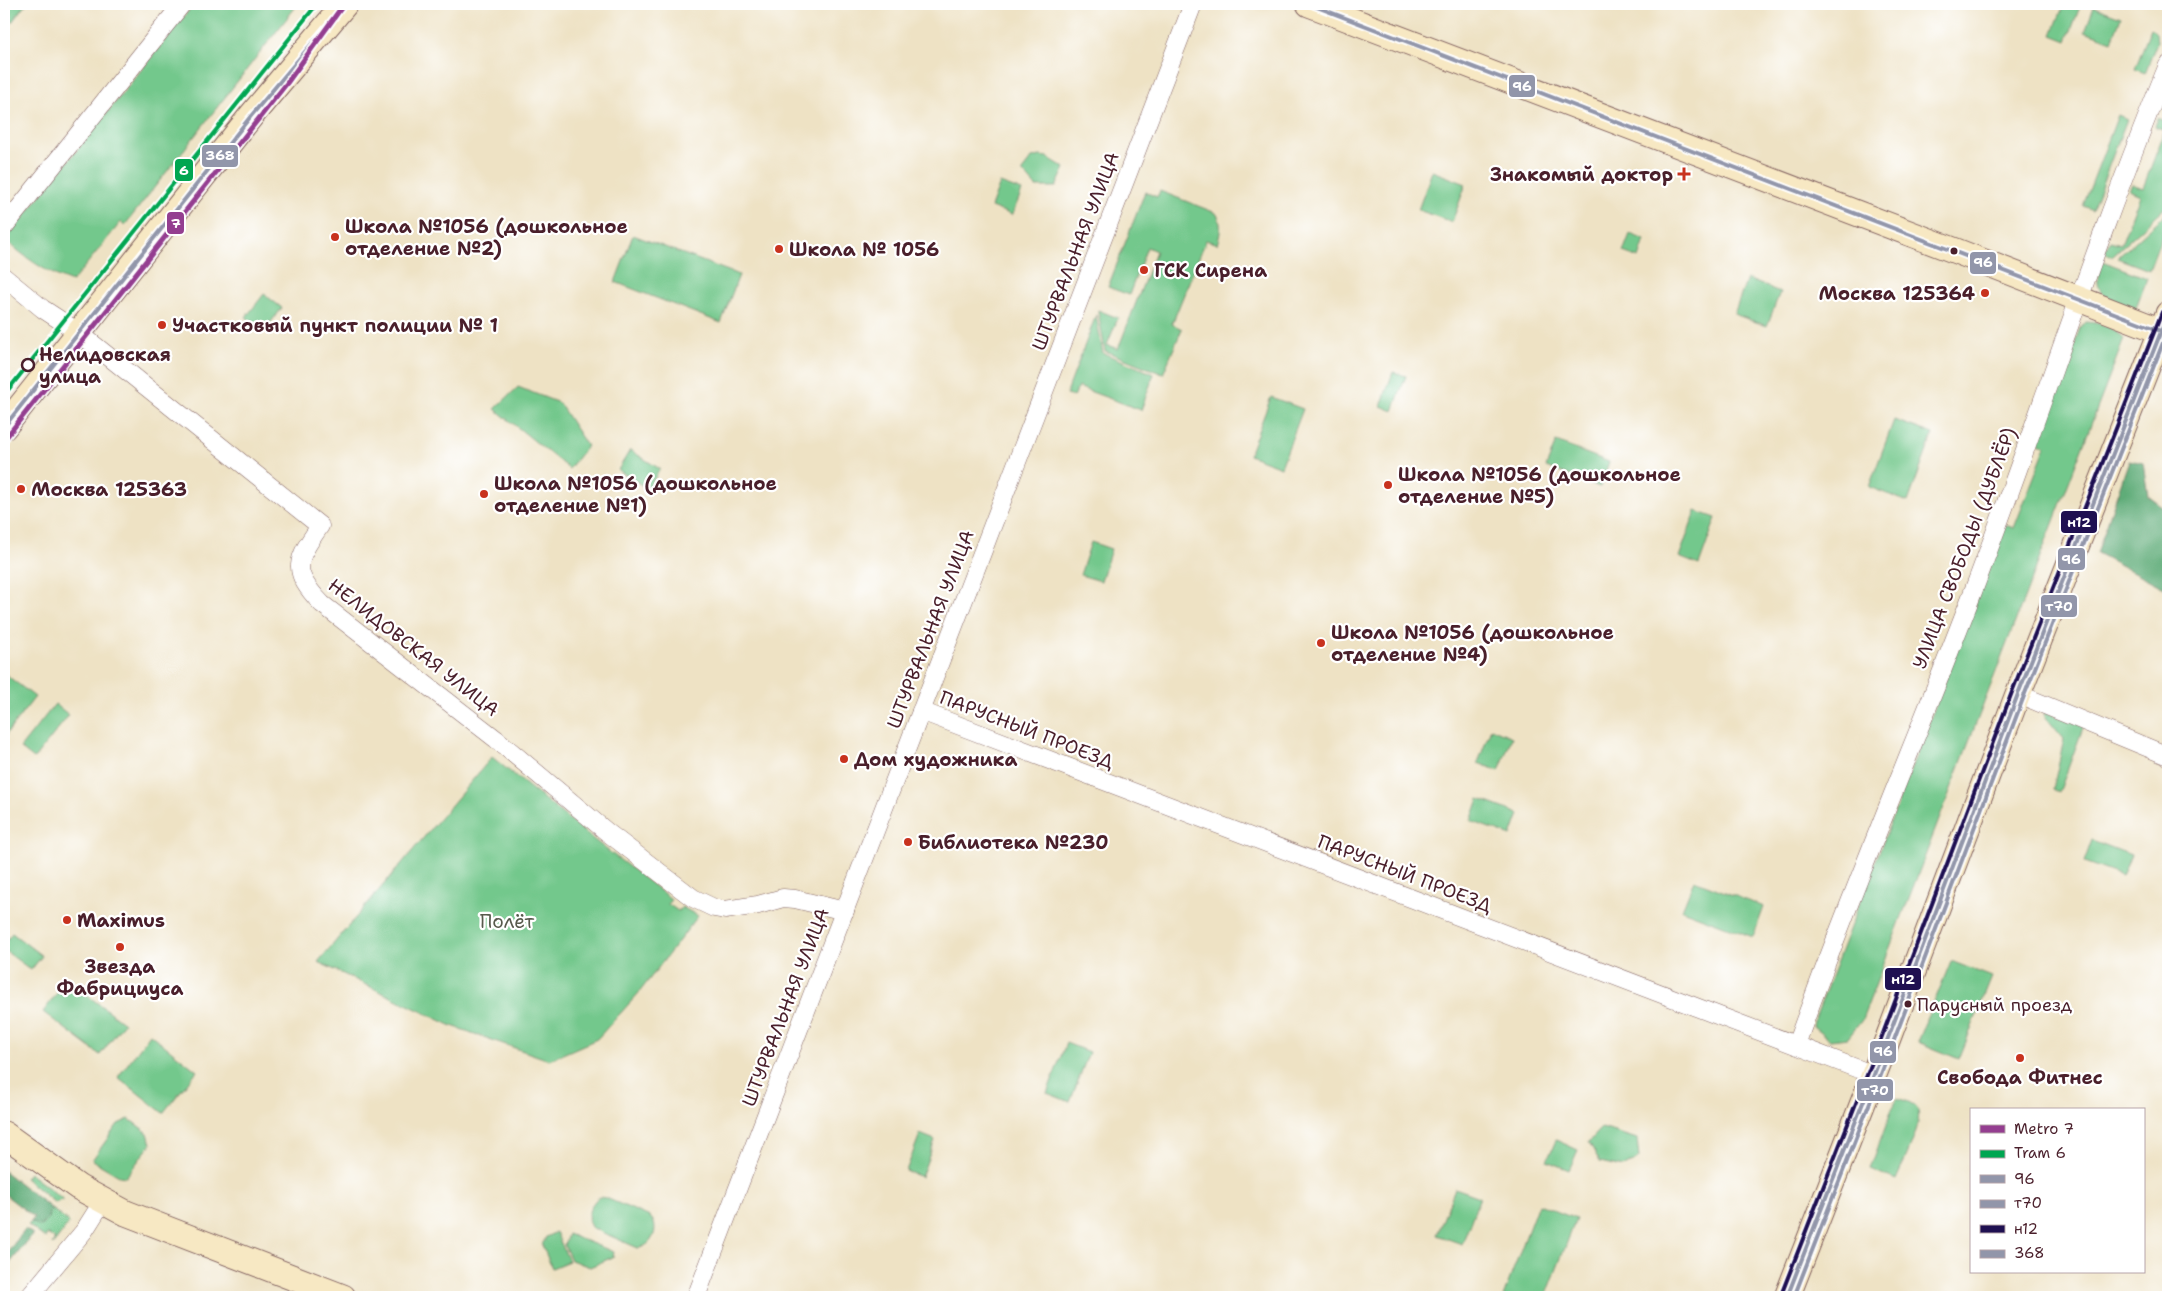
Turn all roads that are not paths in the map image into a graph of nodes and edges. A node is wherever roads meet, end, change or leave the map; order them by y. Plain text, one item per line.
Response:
1 (182, 4) edge
2 (345, 4) edge
3 (1193, 4) edge
4 (1309, 4) edge
5 (2168, 65) edge
6 (4, 227) edge
7 (4, 277) edge
8 (2078, 300) junction
9 (2165, 323) edge
10 (78, 332) junction
11 (4, 427) edge
12 (2018, 694) junction
13 (921, 711) junction
14 (2168, 756) edge
15 (845, 911) junction
16 (1796, 1045) junction
17 (1874, 1075) junction
18 (4, 1134) edge
19 (103, 1201) junction
20 (29, 1297) edge
21 (343, 1297) edge
22 (696, 1297) edge
23 (1788, 1297) edge

1 - 6 street
2 - 10 main road
3 - 13 street, ШТУРВАЛЬНАЯ УЛИЦА
4 - 8 main road
5 - 8 street, УЛИЦА СВОБОДЫ (ДУБЛЁР)
7 - 10 street, НЕЛИДОВСКАЯ УЛИЦА
8 - 9 main road
8 - 16 street, УЛИЦА СВОБОДЫ (ДУБЛЁР)
9 - 12 main road
10 - 11 main road
10 - 15 street, НЕЛИДОВСКАЯ УЛИЦА
12 - 14 street
12 - 17 main road
13 - 15 street, ШТУРВАЛЬНАЯ УЛИЦА
13 - 16 street, ПАРУСНЫЙ ПРОЕЗД
15 - 22 street, ШТУРВАЛЬНАЯ УЛИЦА
16 - 17 street, ПАРУСНЫЙ ПРОЕЗД
17 - 23 main road
18 - 19 main road
19 - 20 street
19 - 21 main road

